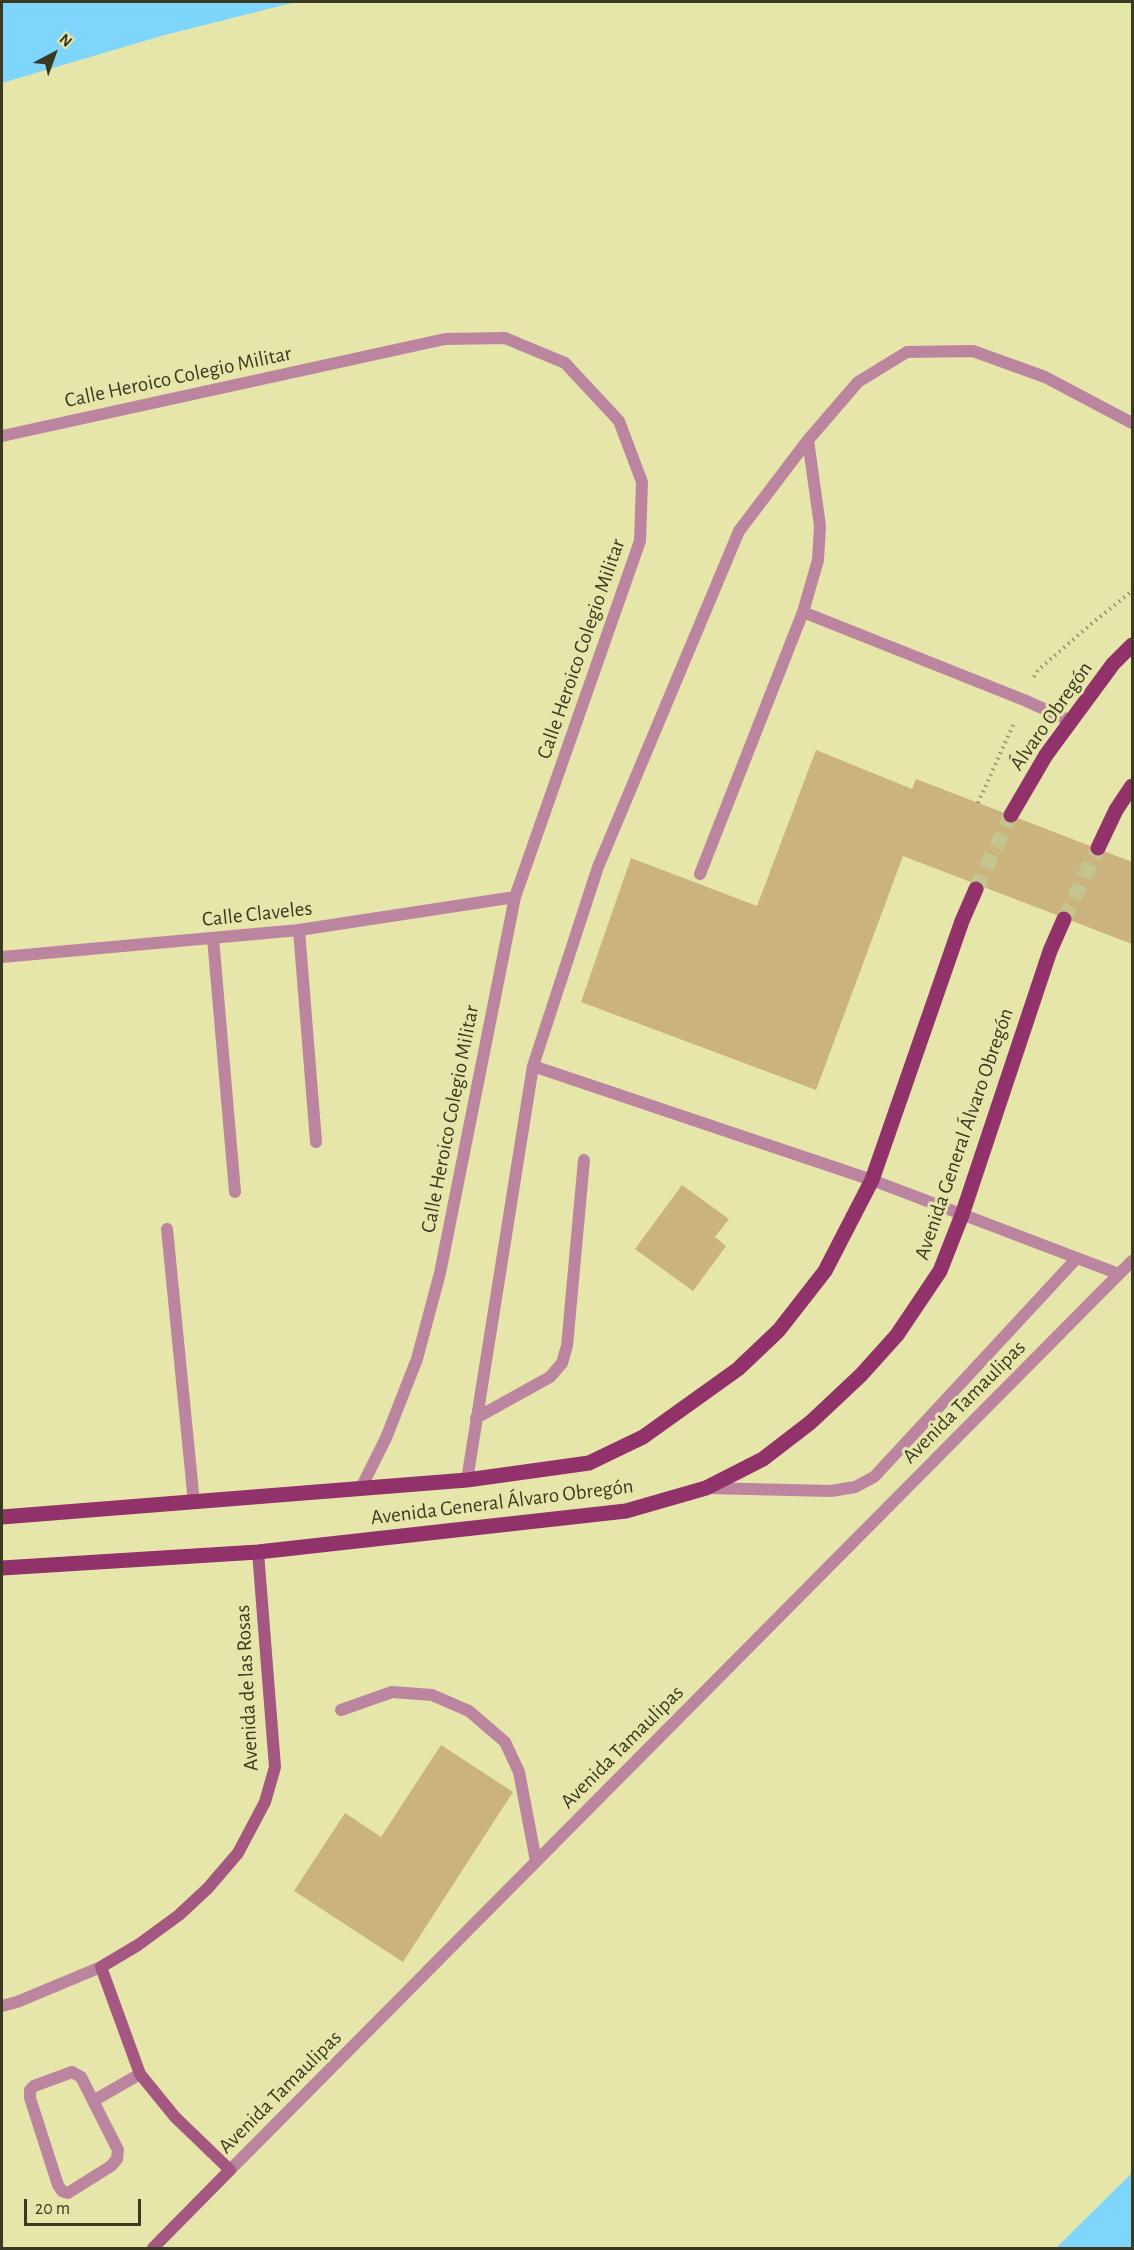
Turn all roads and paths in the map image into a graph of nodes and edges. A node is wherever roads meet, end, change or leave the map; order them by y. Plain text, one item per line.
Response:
1 (1132, 423) edge
2 (2, 436) edge
3 (808, 440) junction
4 (803, 612) junction
5 (1132, 645) edge
6 (1071, 721) junction
7 (1132, 786) edge
8 (1011, 815) tunnel mouth
9 (1098, 848) tunnel mouth
10 (700, 874) dead end
11 (976, 889) tunnel mouth
12 (515, 897) junction
13 (1064, 919) tunnel mouth
14 (299, 930) junction
15 (213, 938) junction
16 (2, 957) edge
17 (533, 1066) junction
18 (316, 1142) dead end
19 (584, 1160) dead end
20 (872, 1180) junction
21 (235, 1192) dead end
22 (962, 1215) junction
23 (167, 1229) dead end
24 (1077, 1258) junction
25 (1132, 1261) edge
26 (1119, 1274) junction
27 (476, 1418) junction
28 (467, 1480) junction
29 (361, 1488) junction
30 (706, 1488) junction
31 (194, 1503) junction
32 (2, 1517) edge
33 (258, 1552) junction
34 (2, 1568) edge
35 (341, 1710) dead end
36 (536, 1861) junction
37 (101, 1967) junction
38 (2, 2006) edge
39 (141, 2073) junction
40 (93, 2101) junction
41 (230, 2170) junction
42 (153, 2248) edge

1 - 3 street
2 - 12 street, Calle Heroico Colegio Militar
3 - 4 street
3 - 17 street
4 - 6 street
4 - 10 street
5 - 6 main road, Álvaro Obregón
6 - 8 main road, Álvaro Obregón
7 - 9 main road
11 - 20 main road, Avenida General Álvaro Obregón
12 - 14 street, Calle Claveles
12 - 29 street, Calle Heroico Colegio Militar
13 - 22 main road, Avenida General Álvaro Obregón
14 - 15 street, Calle Claveles
14 - 18 street
15 - 16 street, Calle Claveles
15 - 21 street
17 - 20 street
17 - 27 street
19 - 27 street
20 - 22 street
20 - 28 main road, Avenida General Álvaro Obregón
22 - 24 street
22 - 30 main road, Avenida General Álvaro Obregón
23 - 31 street
24 - 26 street
24 - 30 street
25 - 26 street, Avenida Tamaulipas
26 - 36 street, Avenida Tamaulipas
27 - 28 street
28 - 29 main road, Avenida General Álvaro Obregón
29 - 31 main road, Avenida General Álvaro Obregón
30 - 33 main road, Avenida General Álvaro Obregón
31 - 32 main road, Avenida General Álvaro Obregón
33 - 34 main road, Avenida General Álvaro Obregón
33 - 37 street, Avenida de las Rosas
35 - 36 street
36 - 41 street, Avenida Tamaulipas
37 - 38 street, Avenida de las Rosas
37 - 39 street
39 - 40 street
39 - 41 street
40 - 40 street
41 - 42 street, Avenida Tamaulipas

